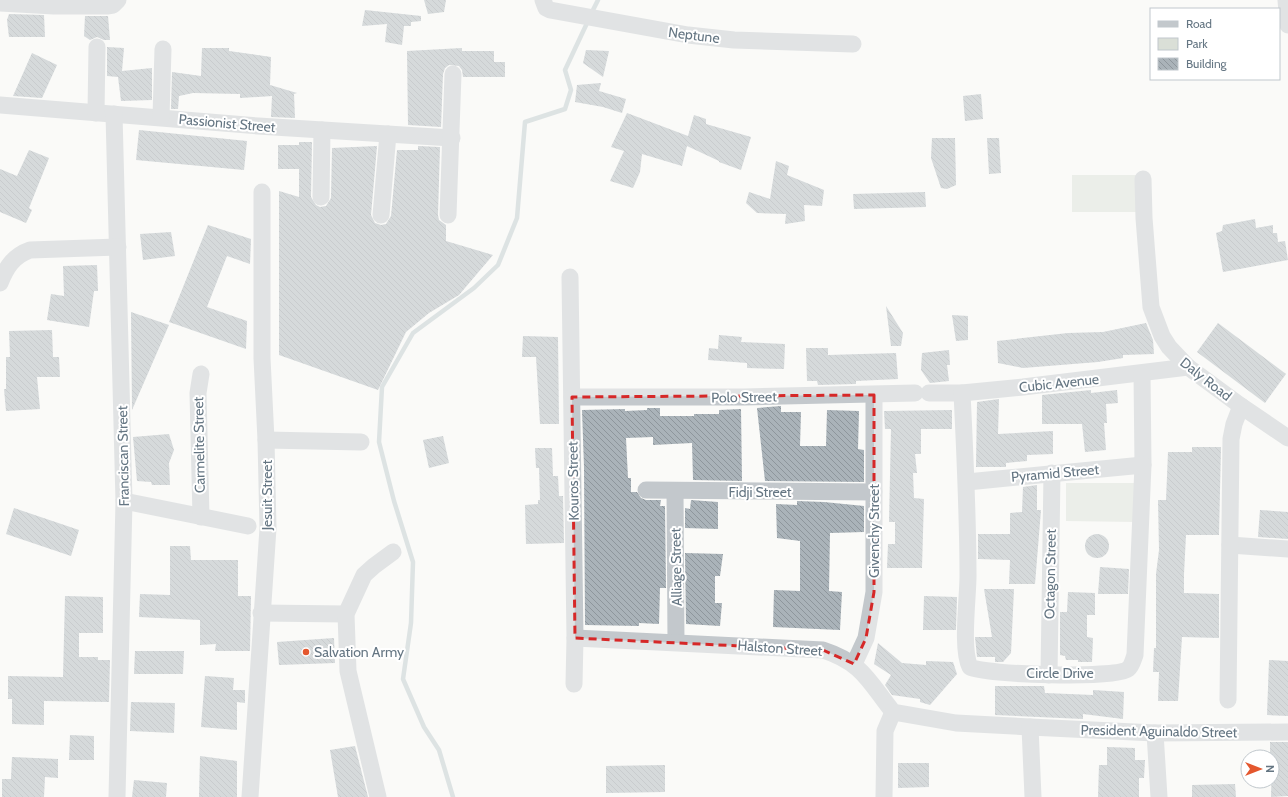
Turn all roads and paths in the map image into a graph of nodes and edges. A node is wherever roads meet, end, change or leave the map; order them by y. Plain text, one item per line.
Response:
1 (543, 0) edge
2 (1286, 0) edge
3 (117, 1) edge
4 (0, 3) edge
5 (54, 3) edge
6 (1288, 25) edge
7 (853, 44) dead end
8 (97, 47) dead end
9 (163, 49) dead end
10 (453, 74) dead end
11 (1, 107) edge
12 (96, 113) junction
13 (114, 114) junction
14 (161, 117) junction
15 (322, 130) junction
16 (388, 134) junction
17 (452, 138) junction
18 (1143, 180) dead end
19 (262, 192) dead end
20 (321, 197) dead end
21 (381, 215) dead end
22 (448, 215) dead end
23 (118, 247) junction
24 (570, 277) dead end
25 (0, 284) edge
26 (1188, 367) junction
27 (201, 374) dead end
28 (1142, 374) junction
29 (922, 393) joint
30 (962, 393) junction
31 (874, 395) junction
32 (572, 397) junction
33 (1241, 406) junction
34 (1288, 438) edge
35 (266, 440) junction
36 (361, 442) dead end
37 (1143, 465) junction
38 (1052, 473) junction
39 (967, 482) junction
40 (646, 490) dead end
41 (675, 491) junction
42 (874, 492) junction
43 (124, 501) junction
44 (201, 516) junction
45 (248, 526) dead end
46 (1230, 545) junction
47 (1288, 549) edge
48 (393, 552) dead end
49 (261, 613) junction
50 (346, 614) junction
51 (575, 638) junction
52 (676, 642) junction
53 (854, 664) junction
54 (1049, 675) junction
55 (574, 684) dead end
56 (1228, 700) dead end
57 (893, 712) junction
58 (1030, 727) junction
59 (1288, 732) edge
60 (1155, 733) junction
61 (117, 797) edge
62 (250, 797) edge
63 (378, 797) edge
64 (884, 797) edge
65 (1033, 797) edge
66 (1160, 797) edge

1 - 7 street, Neptune
2 - 6 street
3 - 5 street
4 - 5 street
8 - 12 street
9 - 14 street
10 - 17 street
11 - 12 street, Passionist Street
12 - 13 street, Passionist Street
13 - 14 street, Passionist Street
13 - 23 street, Franciscan Street
14 - 15 street, Passionist Street
15 - 16 street, Passionist Street
15 - 20 street
16 - 17 street, Passionist Street
16 - 21 street
17 - 22 street
18 - 26 street, Daly Road
19 - 35 street, Jesuit Street
23 - 25 street
23 - 43 street, Franciscan Street
24 - 32 street, Kouros Street
26 - 28 street, Cubic Avenue
26 - 33 street, Daly Road
27 - 44 street, Carmelite Street
28 - 30 street, Cubic Avenue
28 - 37 street, Circle Drive
29 - 30 street, Cubic Avenue
29 - 31 street, Polo Street
30 - 39 street, Circle Drive
31 - 32 street, Polo Street
31 - 42 street, Givenchy Street
32 - 51 street, Kouros Street
33 - 34 street, Daly Road
33 - 46 street
35 - 36 street
35 - 49 street, Jesuit Street
37 - 38 street, Pyramid Street
37 - 54 street, Circle Drive
38 - 39 street, Pyramid Street
38 - 54 street, Octagon Street
39 - 54 street, Circle Drive
40 - 41 street, Fidji Street
41 - 42 street, Fidji Street
41 - 52 street, Alliage Street
42 - 53 street, Givenchy Street
43 - 44 street, Carmelite Street
43 - 61 street, Franciscan Street
44 - 45 street, Carmelite Street
46 - 47 street
46 - 56 street
48 - 50 street
49 - 50 street
49 - 62 street, Jesuit Street
50 - 63 street
51 - 52 street, Halston Street
51 - 55 street, Kouros Street
52 - 53 street, Halston Street
53 - 57 street, Halston Street
57 - 58 street
57 - 64 street
58 - 60 street, President Aguinaldo Street
58 - 65 street
59 - 60 street, President Aguinaldo Street
60 - 66 street

